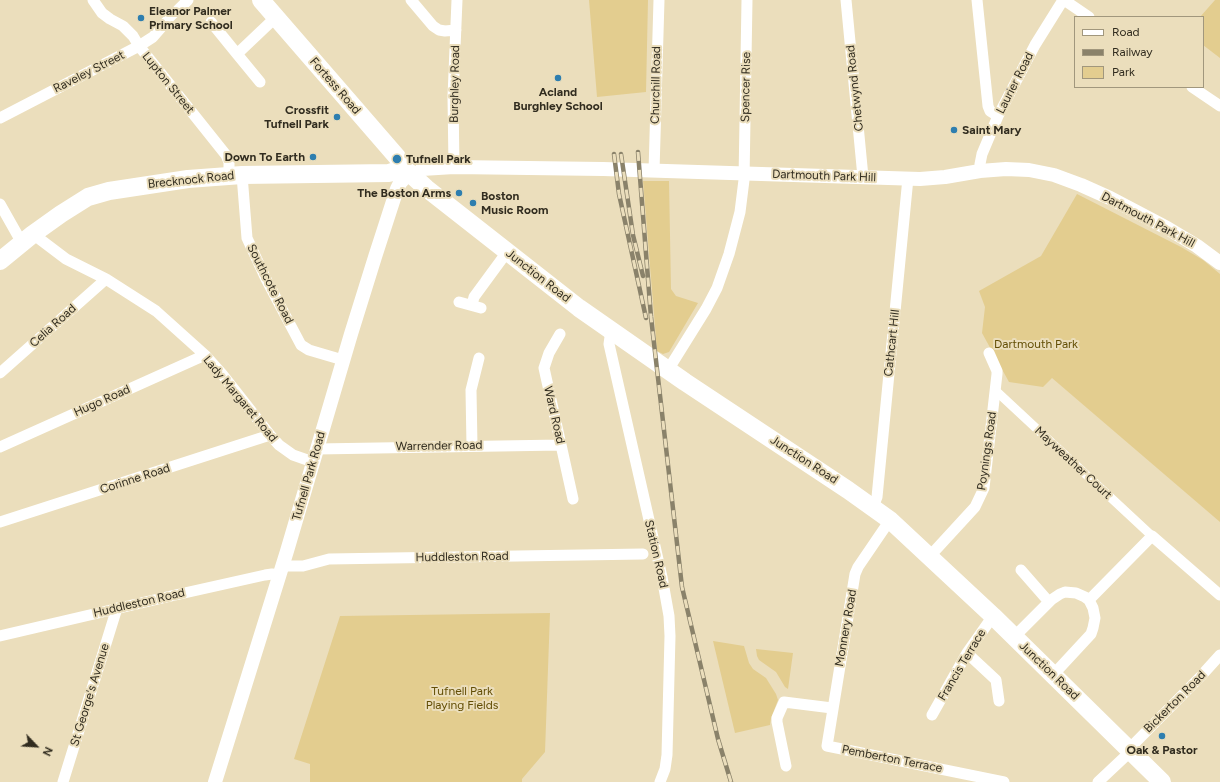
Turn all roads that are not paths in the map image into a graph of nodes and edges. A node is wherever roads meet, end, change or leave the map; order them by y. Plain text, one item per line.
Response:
1 (93, 0) edge
2 (188, 0) edge
3 (261, 0) edge
4 (411, 0) edge
5 (457, 0) edge
6 (659, 0) edge
7 (747, 0) edge
8 (846, 0) edge
9 (977, 0) edge
10 (1063, 0) edge
11 (178, 10) joint
12 (1087, 16) edge
13 (276, 17) junction
14 (166, 22) joint
15 (211, 22) dead end
16 (456, 30) junction
17 (139, 46) junction
18 (237, 54) junction
19 (260, 82) dead end
20 (1193, 88) edge
21 (1220, 106) edge
22 (998, 116) junction
23 (0, 118) edge
24 (454, 168) junction
25 (980, 170) junction
26 (650, 171) junction
27 (409, 173) junction
28 (745, 173) junction
29 (236, 176) junction
30 (863, 177) junction
31 (908, 178) junction
32 (0, 204) edge
33 (28, 239) junction
34 (507, 252) junction
35 (0, 261) edge
36 (1220, 263) edge
37 (106, 278) junction
38 (459, 302) dead end
39 (611, 330) junction
40 (560, 334) dead end
41 (989, 353) dead end
42 (205, 355) junction
43 (479, 358) dead end
44 (343, 360) junction
45 (668, 370) junction
46 (0, 373) edge
47 (995, 390) junction
48 (270, 435) junction
49 (561, 445) junction
50 (0, 446) edge
51 (472, 446) junction
52 (315, 455) junction
53 (573, 499) dead end
54 (873, 507) junction
55 (890, 520) junction
56 (0, 522) edge
57 (1152, 536) junction
58 (643, 554) dead end
59 (930, 556) junction
60 (1021, 570) dead end
61 (281, 571) junction
62 (1220, 595) edge
63 (1089, 600) junction
64 (1049, 602) junction
65 (117, 608) junction
66 (993, 616) junction
67 (0, 636) edge
68 (1014, 637) junction
69 (967, 653) junction
70 (1220, 655) edge
71 (1052, 675) junction
72 (999, 701) dead end
73 (832, 708) junction
74 (932, 715) dead end
75 (827, 746) joint
76 (1130, 750) junction
77 (786, 766) dead end
78 (63, 782) edge
79 (215, 782) edge
80 (660, 782) edge
81 (1004, 782) edge
82 (1098, 782) edge
83 (1162, 782) edge

1 - 17 street, Lupton Street
2 - 11 street, Raveley Street
3 - 13 main road, Fortess Road
4 - 16 street
5 - 16 street, Burghley Road
6 - 26 street, Churchill Road
7 - 28 street, Spencer Rise
8 - 30 street, Chetwynd Road
9 - 22 street
10 - 12 street
10 - 22 street, Laurier Road
11 - 14 street, Raveley Street
13 - 18 street
13 - 27 main road, Fortess Road
14 - 17 street, Raveley Street
15 - 18 street
16 - 24 street, Burghley Road
17 - 23 street, Raveley Street
17 - 29 street, Lupton Street
18 - 19 street
20 - 21 street
22 - 25 street, Laurier Road
24 - 26 street, Dartmouth Park Hill
24 - 27 street, Dartmouth Park Hill
25 - 31 street, Dartmouth Park Hill
25 - 36 street, Dartmouth Park Hill
26 - 28 street, Dartmouth Park Hill
27 - 29 main road, Brecknock Road
27 - 34 main road, Junction Road
27 - 44 street, Tufnell Park Road
28 - 30 street, Dartmouth Park Hill
28 - 45 street, Spencer Rise
29 - 33 main road, Brecknock Road
29 - 44 street, Southcote Road
30 - 31 street, Dartmouth Park Hill
31 - 54 street, Cathcart Hill
32 - 33 street, Lady Margaret Road
33 - 35 main road, Brecknock Road
33 - 37 street, Lady Margaret Road
34 - 38 street
34 - 39 main road, Junction Road
37 - 42 street, Lady Margaret Road
37 - 46 street, Celia Road
39 - 45 main road, Junction Road
39 - 80 street, Station Road
40 - 49 street, Ward Road
41 - 47 street, Poynings Road
42 - 48 street, Lady Margaret Road
42 - 50 street, Hugo Road
43 - 51 street
44 - 52 street, Tufnell Park Road
45 - 54 main road, Junction Road
47 - 57 street, Mayweather Court
47 - 59 street, Poynings Road
48 - 52 street, Lady Margaret Road
48 - 56 street, Corinne Road
49 - 51 street, Warrender Road
49 - 53 street, Ward Road
51 - 52 street, Warrender Road
52 - 61 street, Tufnell Park Road
54 - 55 main road, Junction Road
55 - 59 main road, Junction Road
55 - 73 street, Monnery Road
57 - 62 street
57 - 63 street
58 - 61 street, Huddleston Road
59 - 66 main road, Junction Road
60 - 64 street
61 - 65 street, Huddleston Road
61 - 79 street, Tufnell Park Road
63 - 64 street
63 - 71 street
64 - 68 street
65 - 67 street, Huddleston Road
65 - 78 street, St George's Avenue
66 - 68 main road, Junction Road
66 - 69 street, Francis Terrace
68 - 71 main road, Junction Road
69 - 72 street
69 - 74 street, Francis Terrace
70 - 76 street, Bickerton Road
71 - 76 main road, Junction Road
73 - 75 street, Monnery Road
73 - 77 street
75 - 81 street, Pemberton Terrace
76 - 82 street, Bickerton Road
76 - 83 main road, Junction Road

